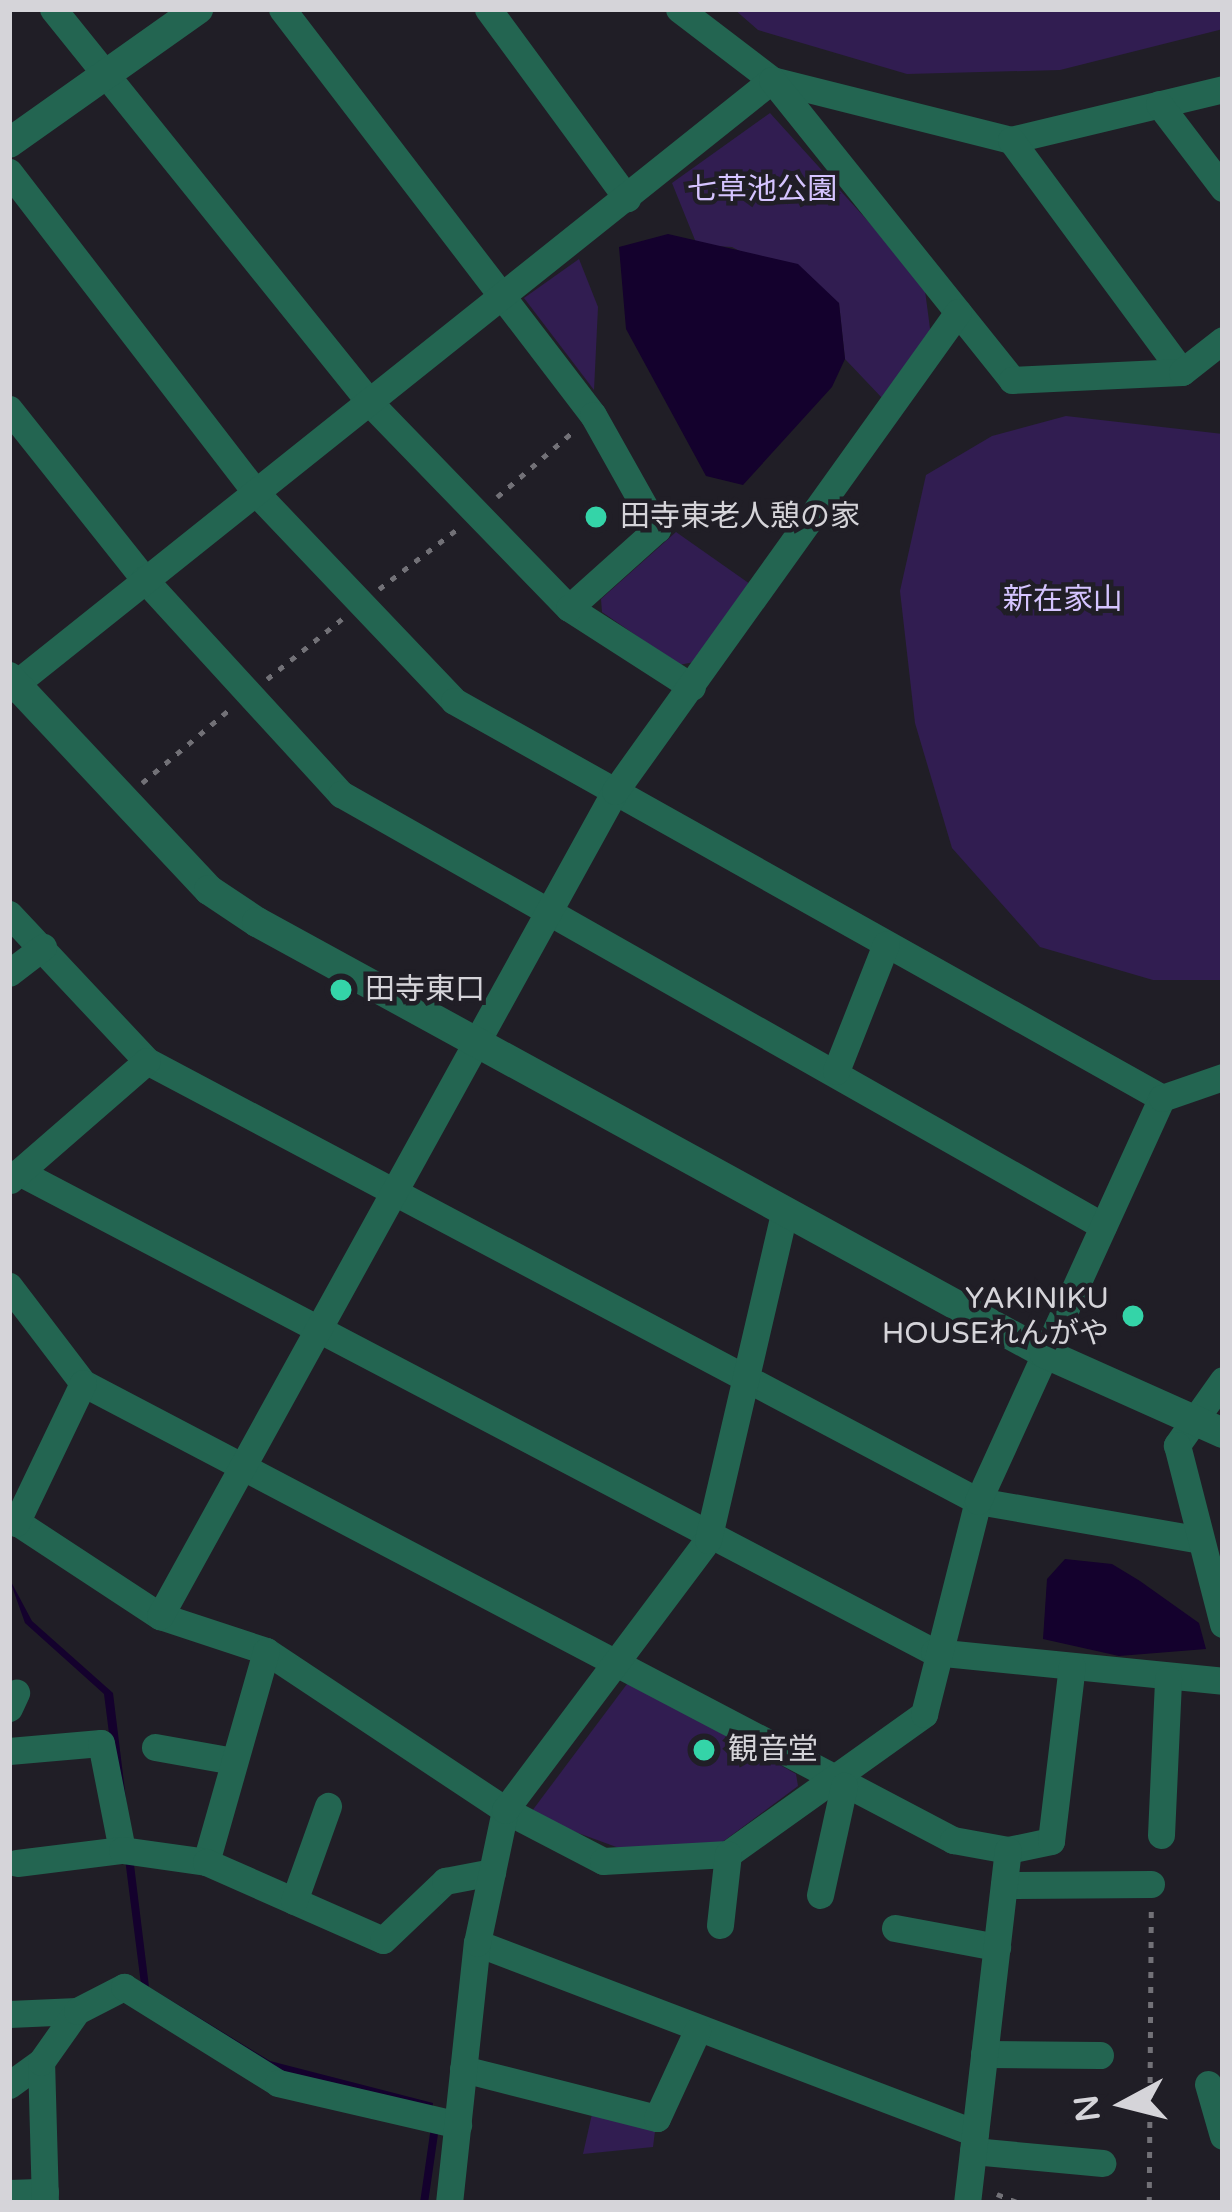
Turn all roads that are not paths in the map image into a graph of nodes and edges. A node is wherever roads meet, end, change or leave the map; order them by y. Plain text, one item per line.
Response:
1 (53, 9) edge
2 (198, 9) edge
3 (281, 9) edge
4 (488, 9) edge
5 (679, 9) edge
6 (105, 70) junction
7 (772, 80) junction
8 (1223, 89) edge
9 (1159, 104) junction
10 (1011, 140) junction
11 (9, 143) edge
12 (9, 172) edge
13 (1223, 188) edge
14 (627, 198) junction
15 (496, 299) junction
16 (958, 312) junction
17 (1223, 340) edge
18 (1181, 372) junction
19 (371, 404) junction
20 (9, 409) edge
21 (258, 495) junction
22 (144, 579) junction
23 (569, 608) junction
24 (11, 683) edge
25 (692, 687) junction
26 (615, 791) junction
27 (554, 905) junction
28 (9, 914) edge
29 (886, 944) junction
30 (44, 947) junction
31 (9, 973) edge
32 (476, 1038) junction
33 (147, 1061) junction
34 (836, 1071) junction
35 (1223, 1078) edge
36 (1162, 1098) junction
37 (14, 1176) edge
38 (392, 1188) junction
39 (784, 1213) junction
40 (1103, 1226) junction
41 (10, 1291) edge
42 (316, 1330) junction
43 (1044, 1353) junction
44 (746, 1375) junction
45 (1223, 1380) edge
46 (82, 1383) junction
47 (1212, 1427) edge
48 (240, 1467) junction
49 (978, 1501) junction
50 (12, 1520) edge
51 (708, 1540) junction
52 (1202, 1540) junction
53 (160, 1616) junction
54 (1223, 1624) edge
55 (266, 1652) junction
56 (934, 1652) junction
57 (622, 1666) junction
58 (1072, 1666) junction
59 (1168, 1679) junction
60 (1223, 1681) edge
61 (155, 1747) dead end
62 (9, 1750) edge
63 (228, 1760) junction
64 (835, 1782) junction
65 (328, 1806) dead end
66 (505, 1810) junction
67 (1161, 1835) dead end
68 (1008, 1850) junction
69 (132, 1852) junction
70 (728, 1854) junction
71 (206, 1862) junction
72 (17, 1863) dead end
73 (491, 1872) junction
74 (1151, 1884) road end
75 (1004, 1885) junction
76 (820, 1895) dead end
77 (295, 1901) junction
78 (720, 1925) dead end
79 (896, 1928) dead end
80 (477, 1942) junction
81 (997, 1947) junction
82 (77, 2011) junction
83 (9, 2014) edge
84 (697, 2031) junction
85 (984, 2054) junction
86 (1100, 2055) dead end
87 (41, 2062) junction
88 (463, 2069) junction
89 (1208, 2084) dead end
90 (9, 2086) edge
91 (458, 2125) junction
92 (1223, 2136) edge
93 (974, 2142) junction
94 (1102, 2163) dead end
95 (9, 2193) edge
96 (45, 2197) edge
97 (449, 2203) edge
98 (968, 2203) edge

1 - 6 street
2 - 6 street
3 - 15 street
4 - 14 street
5 - 7 street
6 - 11 street
6 - 19 street
7 - 10 street
7 - 14 street
7 - 16 street
8 - 9 street
9 - 10 street
9 - 13 street
10 - 18 street
12 - 21 street
14 - 15 street
15 - 19 street
15 - 23 street
16 - 18 street
16 - 25 street
17 - 18 street
19 - 21 street
19 - 23 street
20 - 22 street
21 - 22 street
21 - 26 street
22 - 24 street
22 - 27 street
23 - 25 street
24 - 32 street
25 - 26 street
26 - 27 street
26 - 29 street
27 - 32 street
27 - 34 street
28 - 30 street
29 - 34 street
29 - 36 street
30 - 31 street
30 - 33 street
32 - 38 street
32 - 39 street
33 - 37 street
33 - 38 street
34 - 40 street
35 - 36 street
36 - 40 street
37 - 42 street
38 - 42 street
38 - 44 street
39 - 43 street
39 - 44 street
40 - 43 street
41 - 46 street
42 - 48 street
42 - 51 street
43 - 47 street
43 - 49 street
44 - 49 street
44 - 51 street
45 - 47 street
46 - 48 street
46 - 50 street
47 - 52 street
48 - 53 street
48 - 57 street
49 - 52 street
49 - 56 street
50 - 53 street
51 - 56 street
51 - 57 street
52 - 54 street
53 - 55 street
55 - 63 street
55 - 66 street
56 - 58 street
56 - 64 street
57 - 64 street
57 - 66 street
58 - 59 street
58 - 68 street
59 - 60 street
59 - 67 street
61 - 63 street
62 - 69 street
63 - 71 street
64 - 68 street
64 - 70 street
64 - 76 street
65 - 77 street
66 - 70 street
66 - 73 street
68 - 75 street
69 - 71 street
69 - 72 street
70 - 78 street
71 - 77 street
73 - 77 street
73 - 80 street
74 - 75 street
75 - 81 street
79 - 81 street
80 - 84 street
80 - 88 street
81 - 85 street
82 - 83 street
82 - 87 street
82 - 91 street
84 - 88 street
84 - 93 street
85 - 86 street
85 - 93 street
87 - 90 street
87 - 96 street
88 - 91 street
89 - 92 street
91 - 97 street
93 - 94 street
93 - 98 street
95 - 96 street

